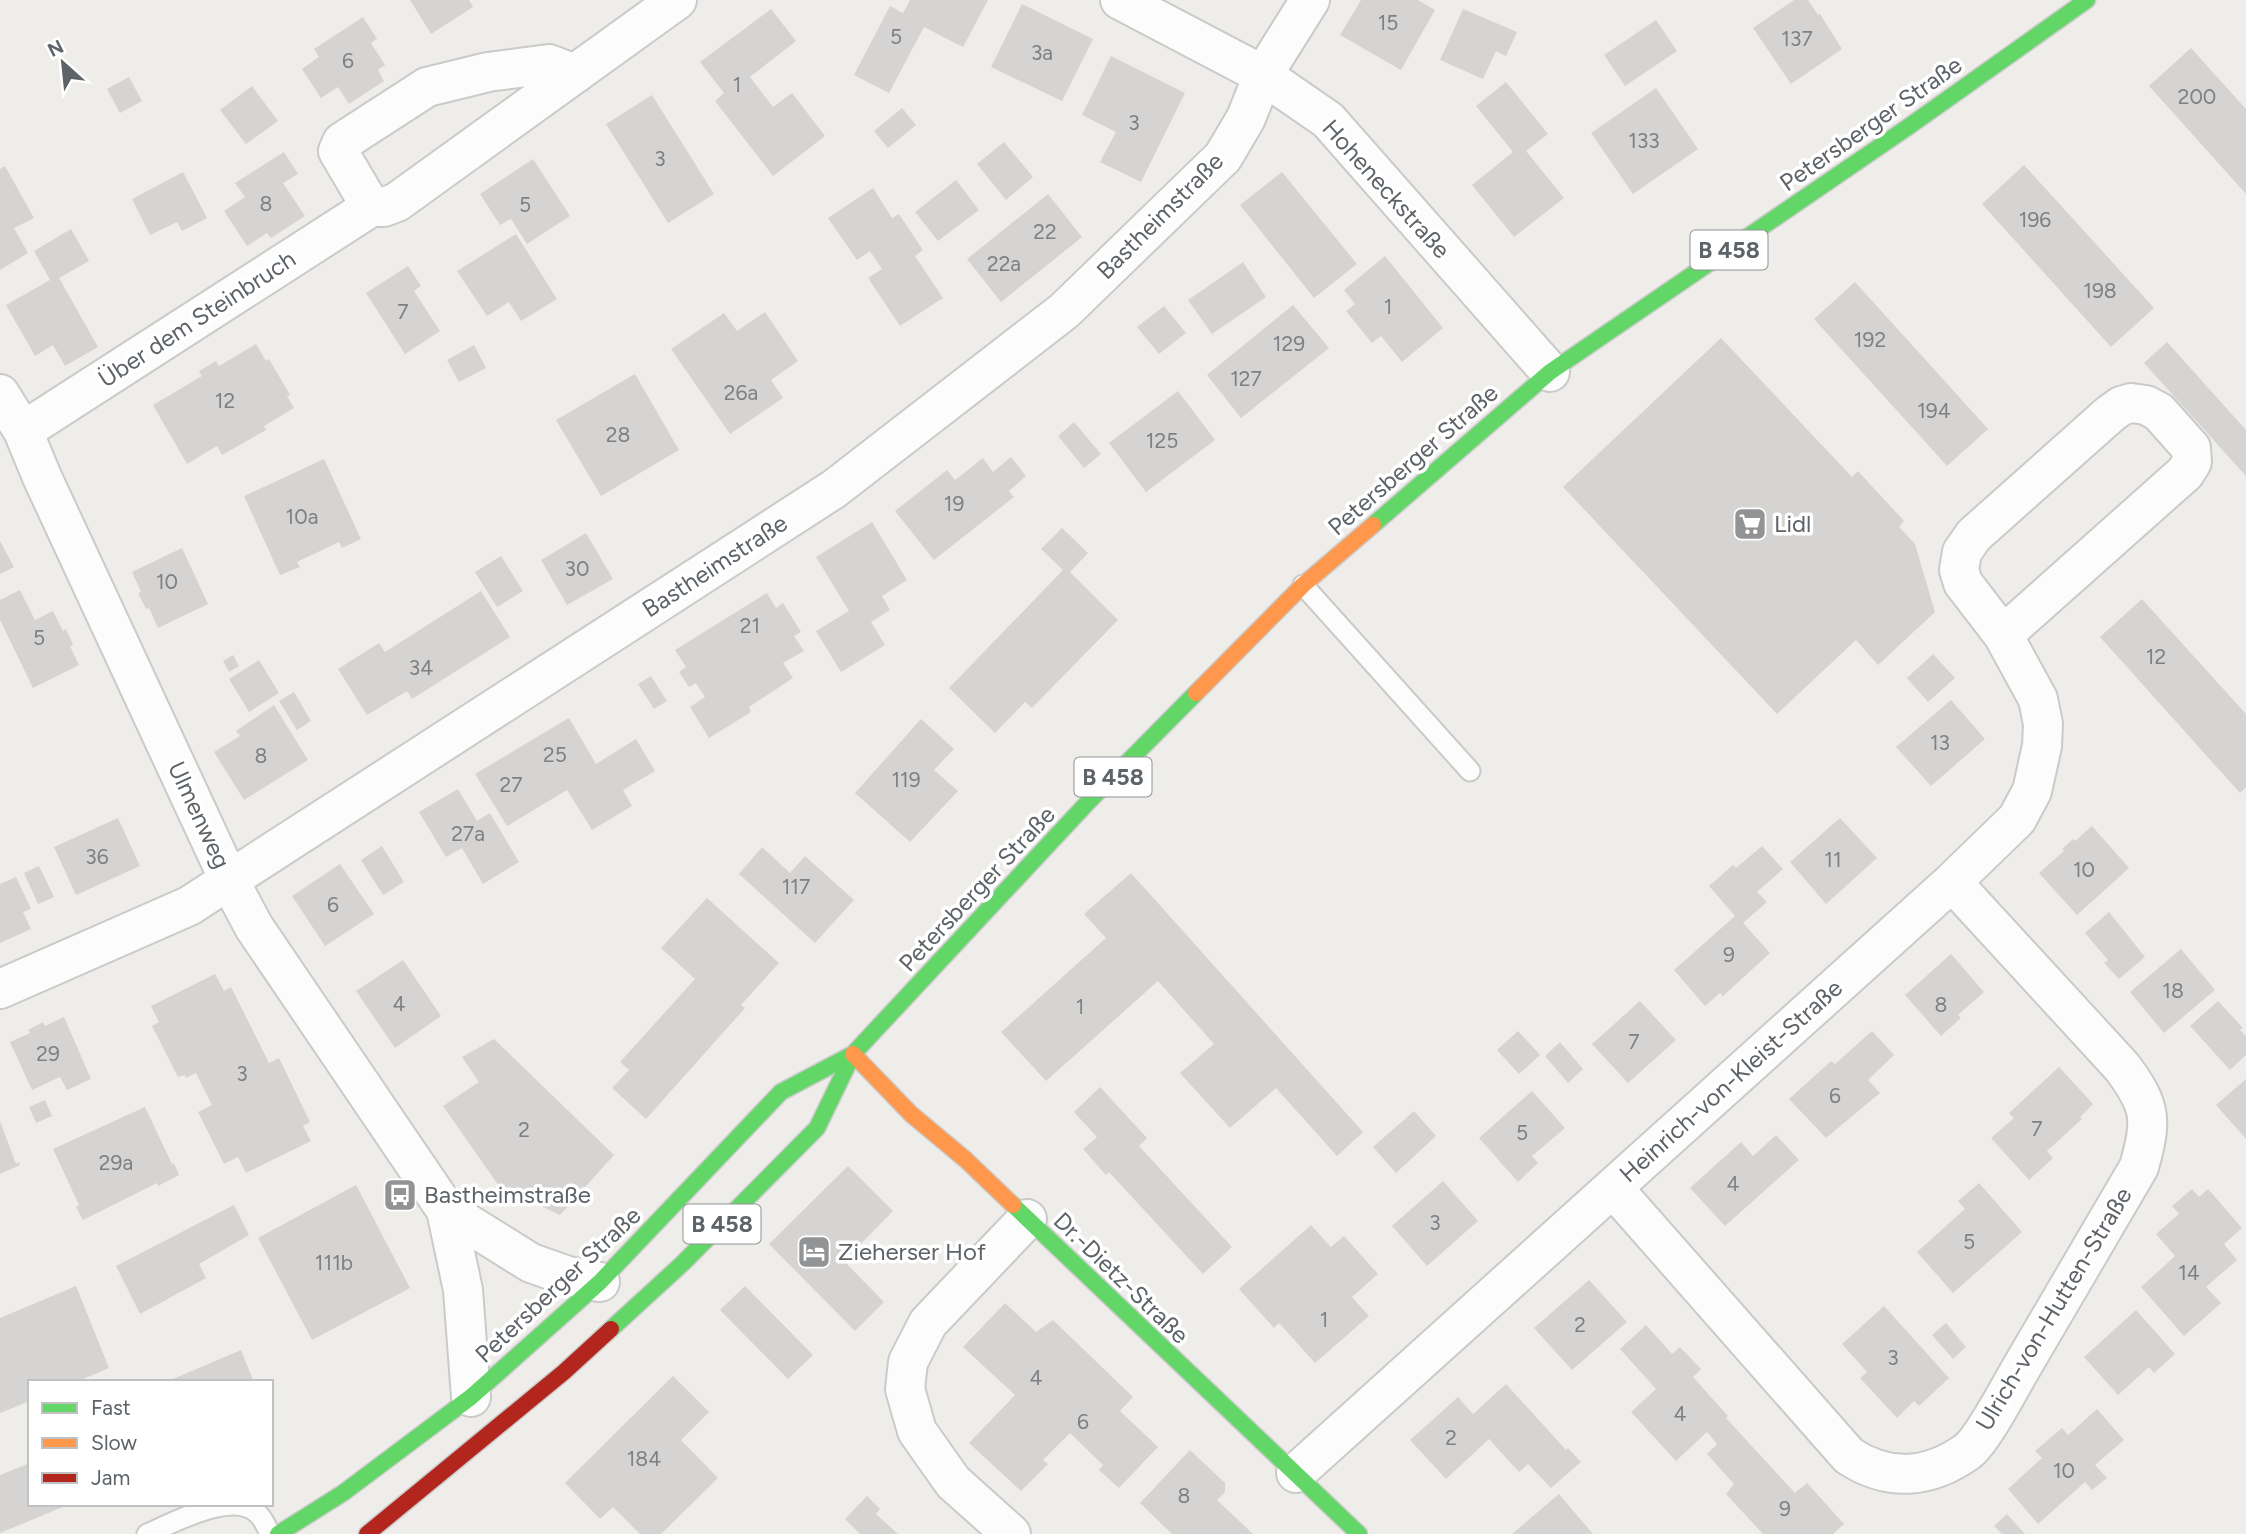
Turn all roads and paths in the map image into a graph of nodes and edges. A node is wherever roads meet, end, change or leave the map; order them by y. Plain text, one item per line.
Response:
1 (677, 0) edge
2 (1120, 0) edge
3 (1310, 0) edge
4 (2087, 0) edge
5 (575, 74) junction
6 (1263, 75) junction
7 (371, 207) junction
8 (1550, 372) junction
9 (0, 394) edge
10 (17, 446) edge
11 (1303, 585) junction
12 (2003, 635) junction
13 (1470, 771) dead end
14 (229, 880) junction
15 (1952, 882) junction
16 (0, 989) edge
17 (853, 1054) junction
18 (1613, 1188) junction
19 (446, 1210) junction
20 (1027, 1219) junction
21 (600, 1282) junction
22 (471, 1397) junction
23 (1296, 1473) junction
24 (221, 1506) edge
25 (243, 1506) edge
26 (147, 1534) edge
27 (270, 1534) edge
28 (278, 1534) edge
29 (367, 1534) edge
30 (1011, 1534) edge
31 (1359, 1534) edge

1 - 5 street, Über dem Steinbruch
2 - 6 street, Hoheneckstraße
3 - 6 street, Bastheimstraße
4 - 8 main road, Petersberger Straße / B 458
5 - 7 street, Über dem Steinbruch
5 - 7 street
6 - 8 street, Hoheneckstraße
6 - 14 street, Bastheimstraße
7 - 10 street, Über dem Steinbruch
8 - 11 main road, Petersberger Straße / B 458
9 - 10 street, Ulmenweg
10 - 14 street, Ulmenweg
11 - 13 lane
11 - 17 main road, Petersberger Straße / B 458
12 - 12 street, Heinrich-von-Kleist-Straße
12 - 15 street, Heinrich-von-Kleist-Straße
14 - 16 street, Bastheimstraße
14 - 19 street, Ulmenweg
15 - 18 street, Heinrich-von-Kleist-Straße
15 - 18 street, Ulrich-von-Hutten-Straße
17 - 20 main road, Dr.-Dietz-Straße
17 - 21 main road, Petersberger Straße / B 458
17 - 29 main road, Petersberger Straße / B 458
18 - 23 street, Heinrich-von-Kleist-Straße
19 - 21 street, Ulmenweg
19 - 22 street, Ulmenweg
20 - 23 main road, Dr.-Dietz-Straße
20 - 30 street
21 - 22 main road, Petersberger Straße / B 458
22 - 28 main road, Petersberger Straße / B 458
23 - 31 main road, Dr.-Dietz-Straße
24 - 26 lane
25 - 27 lane

